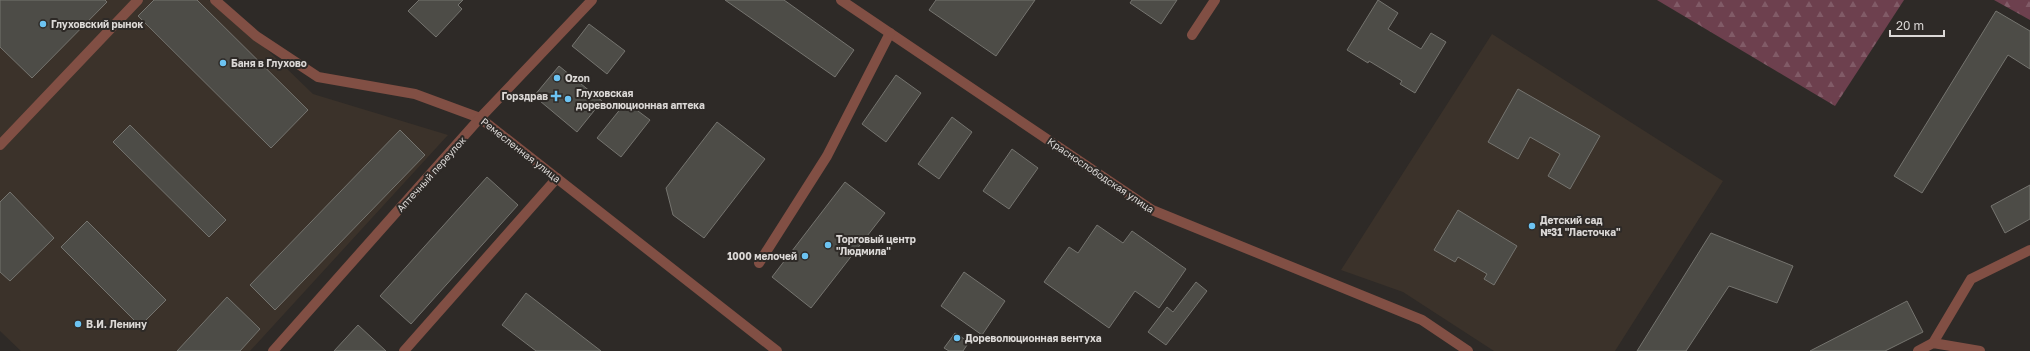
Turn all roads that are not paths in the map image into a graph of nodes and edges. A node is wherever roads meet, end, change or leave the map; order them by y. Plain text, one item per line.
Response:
1 (138, 0) edge
2 (215, 0) edge
3 (592, 0) edge
4 (841, 0) edge
5 (1215, 0) edge
6 (890, 33) junction
7 (1192, 35) dead end
8 (480, 118) junction
9 (0, 145) edge
10 (557, 178) junction
11 (2030, 250) edge
12 (759, 263) dead end
13 (1933, 343) junction
14 (273, 351) edge
15 (404, 351) edge
16 (777, 351) edge
17 (1468, 351) edge
18 (1918, 351) edge
19 (1980, 351) edge

1 - 9 street
2 - 8 street, Ремесленная улица
3 - 8 street, Аптечный переулок
4 - 6 street, Краснослободская улица
5 - 7 street
6 - 12 street
6 - 17 street, Краснослободская улица
8 - 10 street, Ремесленная улица
8 - 14 street, Аптечный переулок
10 - 15 street
10 - 16 street, Ремесленная улица
11 - 13 street
13 - 18 street
13 - 19 street

